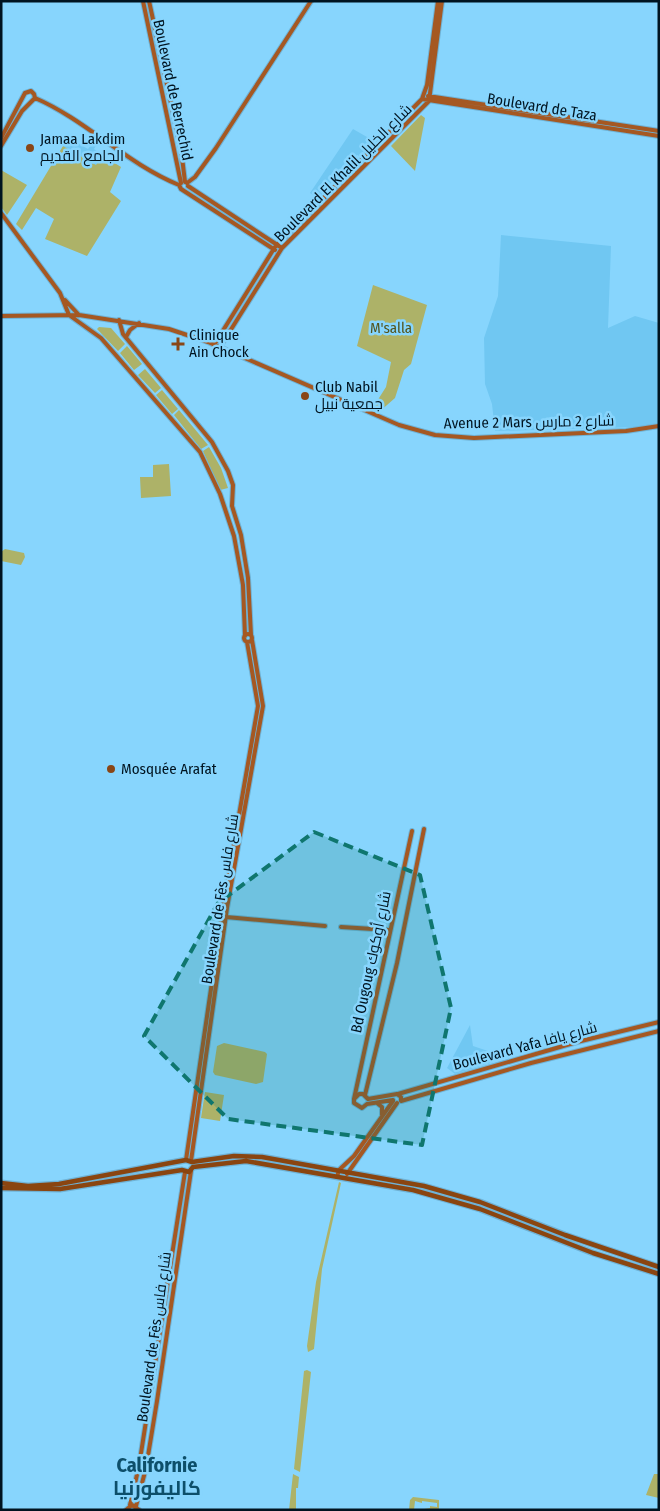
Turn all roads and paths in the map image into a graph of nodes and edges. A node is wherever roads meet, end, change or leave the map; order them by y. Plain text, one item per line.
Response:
1 (143, 1) edge
2 (149, 1) edge
3 (311, 1) edge
4 (438, 1) edge
5 (442, 1) edge
6 (430, 58) junction
7 (435, 58) junction
8 (423, 97) junction
9 (24, 98) junction
10 (34, 98) junction
11 (430, 99) junction
12 (28, 102) junction
13 (659, 131) edge
14 (659, 136) edge
15 (1, 138) edge
16 (1, 146) edge
17 (184, 184) junction
18 (1, 212) edge
19 (278, 245) junction
20 (282, 248) junction
21 (273, 250) junction
22 (278, 253) junction
23 (63, 298) junction
24 (69, 315) junction
25 (79, 315) junction
26 (1, 316) edge
27 (119, 320) junction
28 (139, 323) junction
29 (126, 337) junction
30 (214, 345) junction
31 (220, 347) junction
32 (659, 426) edge
33 (245, 636) junction
34 (252, 638) junction
35 (247, 642) junction
36 (424, 829) dead end
37 (412, 831) dead end
38 (226, 917) junction
39 (325, 926) dead end
40 (341, 927) dead end
41 (389, 930) junction
42 (659, 1022) edge
43 (659, 1031) edge
44 (354, 1099) junction
45 (396, 1099) junction
46 (367, 1100) junction
47 (377, 1103) junction
48 (381, 1117) junction
49 (189, 1164) junction
50 (339, 1170) junction
51 (183, 1171) junction
52 (348, 1172) junction
53 (337, 1176) junction
54 (346, 1179) junction
55 (1, 1183) edge
56 (1, 1188) edge
57 (659, 1267) edge
58 (659, 1274) edge
59 (130, 1505) junction
60 (138, 1508) edge
61 (126, 1510) edge

1 - 17 street, Boulevard de Berrechid
2 - 17 street, Boulevard de Berrechid
3 - 17 street
4 - 6 street, Boulevard El Khalil شارع الخليل
5 - 7 street, Boulevard El Khalil شارع الخليل
6 - 7 street
6 - 8 street, Boulevard El Khalil شارع الخليل
7 - 11 street, Boulevard El Khalil شارع الخليل
8 - 11 street, Boulevard de Taza
8 - 19 street, Boulevard El Khalil شارع الخليل
9 - 10 street
9 - 12 street
9 - 15 street
10 - 12 street
10 - 17 street
11 - 13 street, Boulevard de Taza
11 - 14 street, Boulevard de Taza
11 - 20 street, Boulevard El Khalil شارع الخليل
12 - 16 street
17 - 19 street
17 - 21 street
18 - 23 street
19 - 20 street
19 - 21 street, Boulevard El Khalil شارع الخليل
20 - 22 street, Boulevard El Khalil شارع الخليل
21 - 22 street
21 - 30 street, Boulevard El Khalil شارع الخليل
22 - 31 street, Boulevard El Khalil شارع الخليل
23 - 24 street
23 - 25 street
24 - 25 street, Avenue 2 Mars شارع 2 مارس
24 - 26 street, Avenue 2 Mars شارع 2 مارس
24 - 33 street
25 - 27 street, Avenue 2 Mars شارع 2 مارس
27 - 28 street, Avenue 2 Mars شارع 2 مارس
27 - 29 street, Boulevard de Fès شارع فاس
28 - 29 street
28 - 30 street, Avenue 2 Mars شارع 2 مارس
29 - 34 street, Boulevard de Fès شارع فاس
30 - 31 street, Avenue 2 Mars شارع 2 مارس
31 - 32 street, Avenue 2 Mars شارع 2 مارس
33 - 34 street
33 - 35 street, Boulevard de Fès شارع فاس
34 - 35 street
34 - 38 street, Boulevard de Fès شارع فاس
35 - 49 street, Boulevard de Fès شارع فاس
36 - 46 street, Bd Ougoug شارع أوكوك
37 - 41 street, Bd Ougoug شارع أوكوك
38 - 39 street
38 - 49 street, Boulevard de Fès شارع فاس
40 - 41 street
41 - 44 street, Bd Ougoug شارع أوكوك
42 - 45 street, Boulevard Yafa شارع يافا
43 - 45 street, Boulevard Yafa شارع يافا
44 - 46 street
44 - 46 street
45 - 46 street, Boulevard Yafa شارع يافا
45 - 47 street, Boulevard Yafa شارع يافا
45 - 48 street
45 - 52 street
46 - 47 street, Boulevard Yafa شارع يافا
47 - 48 street
48 - 50 street
49 - 50 main road
49 - 51 main road
49 - 51 main road
49 - 53 main road
49 - 55 main road
49 - 60 street, Boulevard de Fès شارع فاس
50 - 52 main road
50 - 53 street
51 - 56 main road
51 - 59 street, Boulevard de Fès شارع فاس
52 - 54 street
52 - 57 main road
53 - 54 main road
54 - 58 main road
59 - 60 street
59 - 61 street

